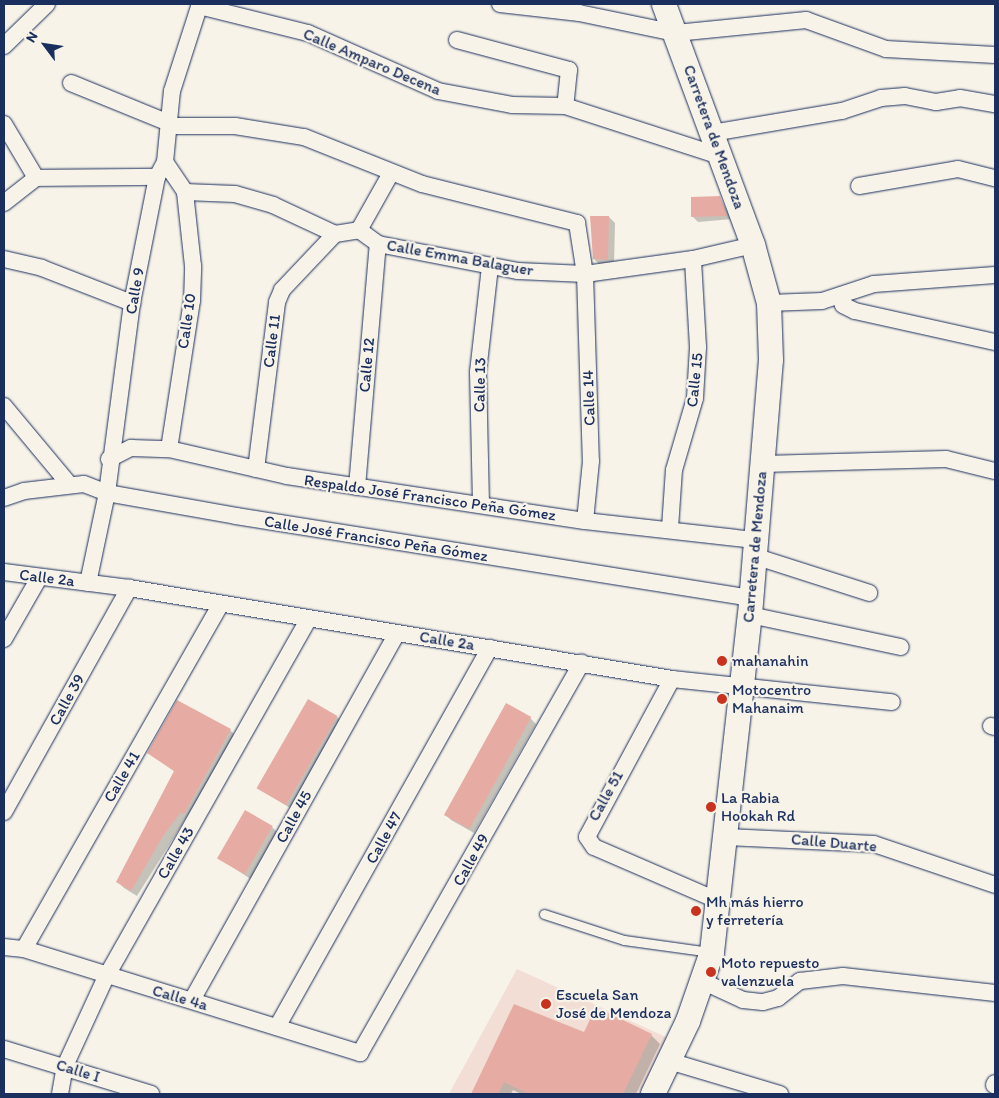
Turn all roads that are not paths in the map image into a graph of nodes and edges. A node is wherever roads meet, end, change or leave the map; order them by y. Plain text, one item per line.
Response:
1 (47, 4) edge
2 (500, 4) edge
3 (664, 4) edge
4 (200, 5) edge
5 (676, 33) junction
6 (457, 40) dead end
7 (4, 46) edge
8 (995, 55) edge
9 (71, 83) dead end
10 (995, 104) edge
11 (565, 106) junction
12 (4, 124) edge
13 (169, 124) junction
14 (712, 133) junction
15 (720, 156) junction
16 (165, 162) junction
17 (391, 173) junction
18 (157, 177) junction
19 (36, 178) junction
20 (995, 178) edge
21 (859, 186) dead end
22 (185, 192) junction
23 (4, 203) edge
24 (359, 230) junction
25 (335, 234) junction
26 (378, 244) junction
27 (753, 244) junction
28 (4, 259) edge
29 (693, 259) junction
30 (490, 266) junction
31 (585, 274) junction
32 (995, 275) edge
33 (840, 296) junction
34 (132, 302) junction
35 (769, 303) junction
36 (995, 342) edge
37 (4, 406) edge
38 (169, 449) junction
39 (109, 459) junction
40 (763, 464) junction
41 (256, 469) junction
42 (995, 471) edge
43 (69, 484) junction
44 (357, 486) junction
45 (106, 493) junction
46 (4, 498) edge
47 (481, 504) junction
48 (584, 521) junction
49 (670, 528) junction
50 (755, 548) junction
51 (4, 572) edge
52 (39, 578) junction
53 (88, 583) junction
54 (129, 588) junction
55 (869, 593) dead end
56 (220, 605) junction
57 (750, 606) junction
58 (309, 618) junction
59 (397, 634) junction
60 (4, 639) edge
61 (901, 647) dead end
62 (490, 648) junction
63 (582, 663) junction
64 (672, 679) junction
65 (742, 687) junction
66 (892, 702) dead end
67 (4, 812) edge
68 (727, 837) junction
69 (995, 885) edge
70 (719, 901) junction
71 (544, 914) dead end
72 (4, 947) edge
73 (24, 949) junction
74 (712, 952) junction
75 (106, 977) junction
76 (704, 982) junction
77 (995, 993) edge
78 (192, 1000) junction
79 (277, 1027) junction
80 (4, 1049) edge
81 (356, 1053) joint
82 (670, 1061) junction
83 (65, 1066) junction
84 (60, 1094) edge
85 (151, 1094) edge
86 (653, 1094) edge
87 (780, 1094) edge

1 - 7 street
2 - 5 street
3 - 5 street, Carretera de Mendoza
4 - 11 street, Calle Amparo Decena
4 - 13 street, Calle 9
5 - 8 street
5 - 14 street, Carretera de Mendoza
6 - 11 street
9 - 13 street
10 - 14 street
11 - 15 street, Calle Amparo Decena
12 - 19 street
13 - 16 street, Calle 9
13 - 17 street
14 - 15 street, Carretera de Mendoza
15 - 27 street, Carretera de Mendoza
16 - 18 street, Calle 9
16 - 22 street
17 - 24 street
17 - 31 street, Calle 14
18 - 19 street
18 - 34 street, Calle 9
19 - 23 street
20 - 21 street
22 - 25 street
22 - 38 street, Calle 10
24 - 25 street
24 - 26 street, Calle Emma Balaguer
25 - 41 street, Calle 11
26 - 30 street, Calle Emma Balaguer
26 - 44 street, Calle 12
27 - 29 street, Calle Emma Balaguer
27 - 35 street, Carretera de Mendoza
28 - 34 street
29 - 31 street, Calle Emma Balaguer
29 - 49 street, Calle 15
30 - 31 street, Calle Emma Balaguer
30 - 47 street, Calle 13
31 - 48 street, Calle 14
32 - 33 street
33 - 35 street
33 - 36 street
34 - 39 street, Calle 9
35 - 40 street, Carretera de Mendoza
37 - 43 street
38 - 39 street, Respaldo José Francisco Peña Gómez
38 - 41 street, Respaldo José Francisco Peña Gómez
39 - 45 street, Calle 9
40 - 42 street
40 - 50 street, Carretera de Mendoza
41 - 44 street, Respaldo José Francisco Peña Gómez
43 - 45 street, Calle José Francisco Peña Gómez
43 - 46 street, Calle José Francisco Peña Gómez
44 - 47 street, Respaldo José Francisco Peña Gómez
45 - 53 street, Calle 9
45 - 57 street, Calle José Francisco Peña Gómez
47 - 48 street, Respaldo José Francisco Peña Gómez
48 - 49 street, Respaldo José Francisco Peña Gómez
49 - 50 street, Respaldo José Francisco Peña Gómez
50 - 55 street, Respaldo José Francisco Peña Gómez
50 - 57 street, Carretera de Mendoza
51 - 52 street, Calle 2a
52 - 53 street, Calle 2a
52 - 60 street
53 - 54 street, Calle 2a
54 - 56 street, Calle 2a
54 - 67 street, Calle 39
56 - 58 street, Calle 2a
56 - 73 street, Calle 41
57 - 61 street, Calle José Francisco Peña Gómez
57 - 65 street, Carretera de Mendoza
58 - 59 street, Calle 2a
58 - 75 street, Calle 43
59 - 62 street, Calle 2a
59 - 78 street, Calle 45
62 - 63 street, Calle 2a
62 - 79 street, Calle 47
63 - 64 street, Calle 2a
63 - 81 street, Calle 49
64 - 65 street, Calle 2a
64 - 70 street, Calle 51
65 - 66 street, Calle 2a
65 - 68 street, Carretera de Mendoza
68 - 69 street, Calle Duarte
68 - 70 street, Carretera de Mendoza
70 - 74 street, Carretera de Mendoza
71 - 74 lane
72 - 73 street, Calle 4a
73 - 75 street, Calle 4a
74 - 76 street, Carretera de Mendoza
75 - 78 street, Calle 4a
75 - 83 street, Calle 43
76 - 77 street
76 - 82 street, Carretera de Mendoza
78 - 79 street, Calle 4a
79 - 81 street, Calle 4a
80 - 83 street, Calle I
82 - 86 street, Carretera de Mendoza
82 - 87 street
83 - 84 street, Calle 43
83 - 85 street, Calle I

